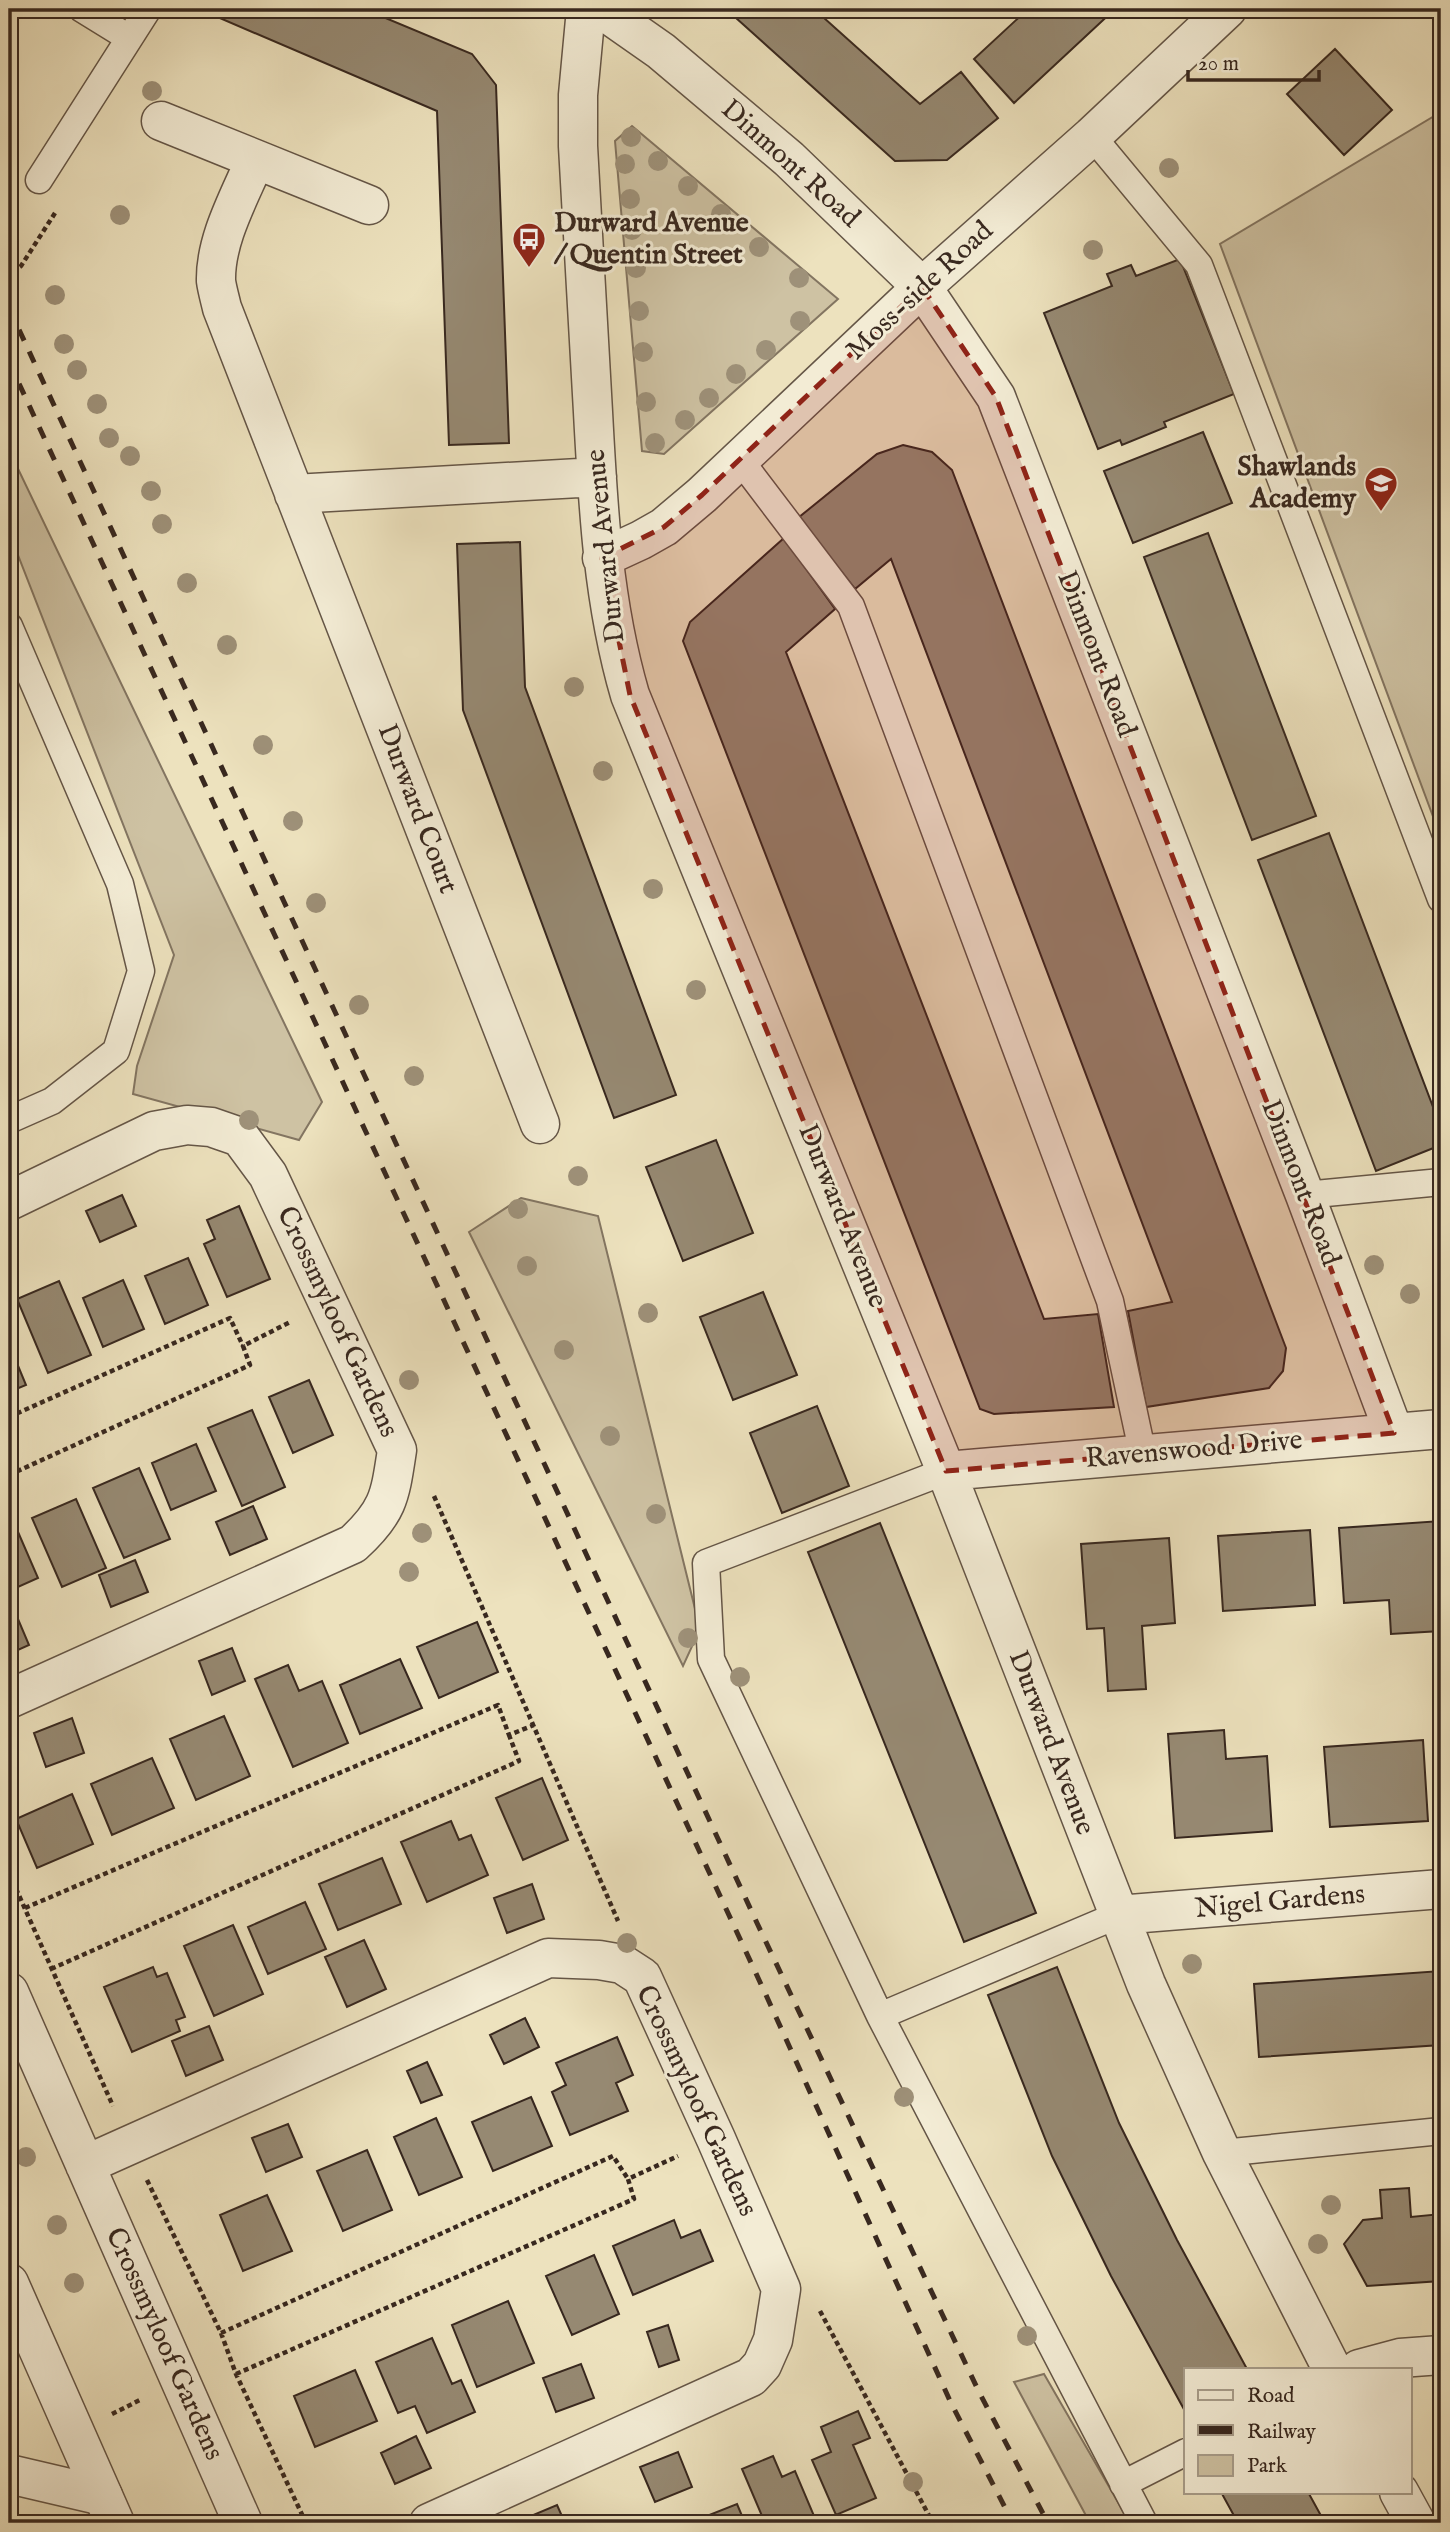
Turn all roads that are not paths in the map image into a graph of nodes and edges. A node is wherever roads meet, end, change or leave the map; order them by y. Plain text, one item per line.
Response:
1 (82, 9) edge
2 (148, 9) edge
3 (586, 9) edge
4 (601, 9) edge
5 (1227, 9) edge
6 (129, 38) junction
7 (160, 121) dead end
8 (1092, 136) junction
9 (255, 160) junction
10 (39, 180) dead end
11 (369, 205) dead end
12 (922, 287) junction
13 (740, 460) junction
14 (597, 477) junction
15 (294, 494) junction
16 (602, 558) junction
17 (9, 626) edge
18 (1441, 900) edge
19 (9, 1121) edge
20 (540, 1124) dead end
21 (1441, 1182) edge
22 (1305, 1195) junction
23 (9, 1201) edge
24 (1441, 1429) edge
25 (1394, 1433) junction
26 (1143, 1455) junction
27 (946, 1471) junction
28 (9, 1699) edge
29 (1441, 1889) edge
30 (1118, 1915) junction
31 (9, 1992) edge
32 (880, 2016) junction
33 (1441, 2131) edge
34 (1222, 2153) junction
35 (85, 2165) junction
36 (9, 2283) edge
37 (1441, 2355) edge
38 (1331, 2368) edge
39 (1363, 2368) edge
40 (1184, 2453) edge
41 (9, 2473) edge
42 (1123, 2484) junction
43 (1400, 2494) edge
44 (109, 2510) edge
45 (243, 2523) edge
46 (429, 2523) edge
47 (1144, 2523) edge
48 (1416, 2523) edge

1 - 6 lane
2 - 6 lane
3 - 14 street, Durward Avenue
4 - 12 street, Dinmont Road
5 - 8 street, Moss-side Road
6 - 10 lane
7 - 9 street
8 - 12 street, Moss-side Road
8 - 18 lane
9 - 11 street
9 - 15 street, Durward Court
12 - 13 street, Moss-side Road
12 - 22 street, Dinmont Road
13 - 16 street, Moss-side Road
13 - 26 lane
14 - 15 street
14 - 16 street, Durward Avenue
15 - 20 street, Durward Court
16 - 27 street, Durward Avenue
17 - 19 lane
21 - 22 lane
22 - 25 street, Dinmont Road
23 - 28 street, Crossmyloof Gardens
24 - 25 street, Ravenswood Drive
25 - 26 street, Ravenswood Drive
26 - 27 street, Ravenswood Drive
27 - 30 street, Durward Avenue
27 - 32 lane
29 - 30 street, Nigel Gardens
30 - 32 lane
30 - 34 street, Durward Avenue
31 - 35 street, Crossmyloof Gardens
32 - 42 lane
33 - 34 lane
34 - 38 street, Durward Avenue
35 - 45 street, Crossmyloof Gardens
35 - 46 street, Crossmyloof Gardens
36 - 44 street
37 - 39 street
40 - 42 lane
41 - 44 street
42 - 47 lane
43 - 48 street

